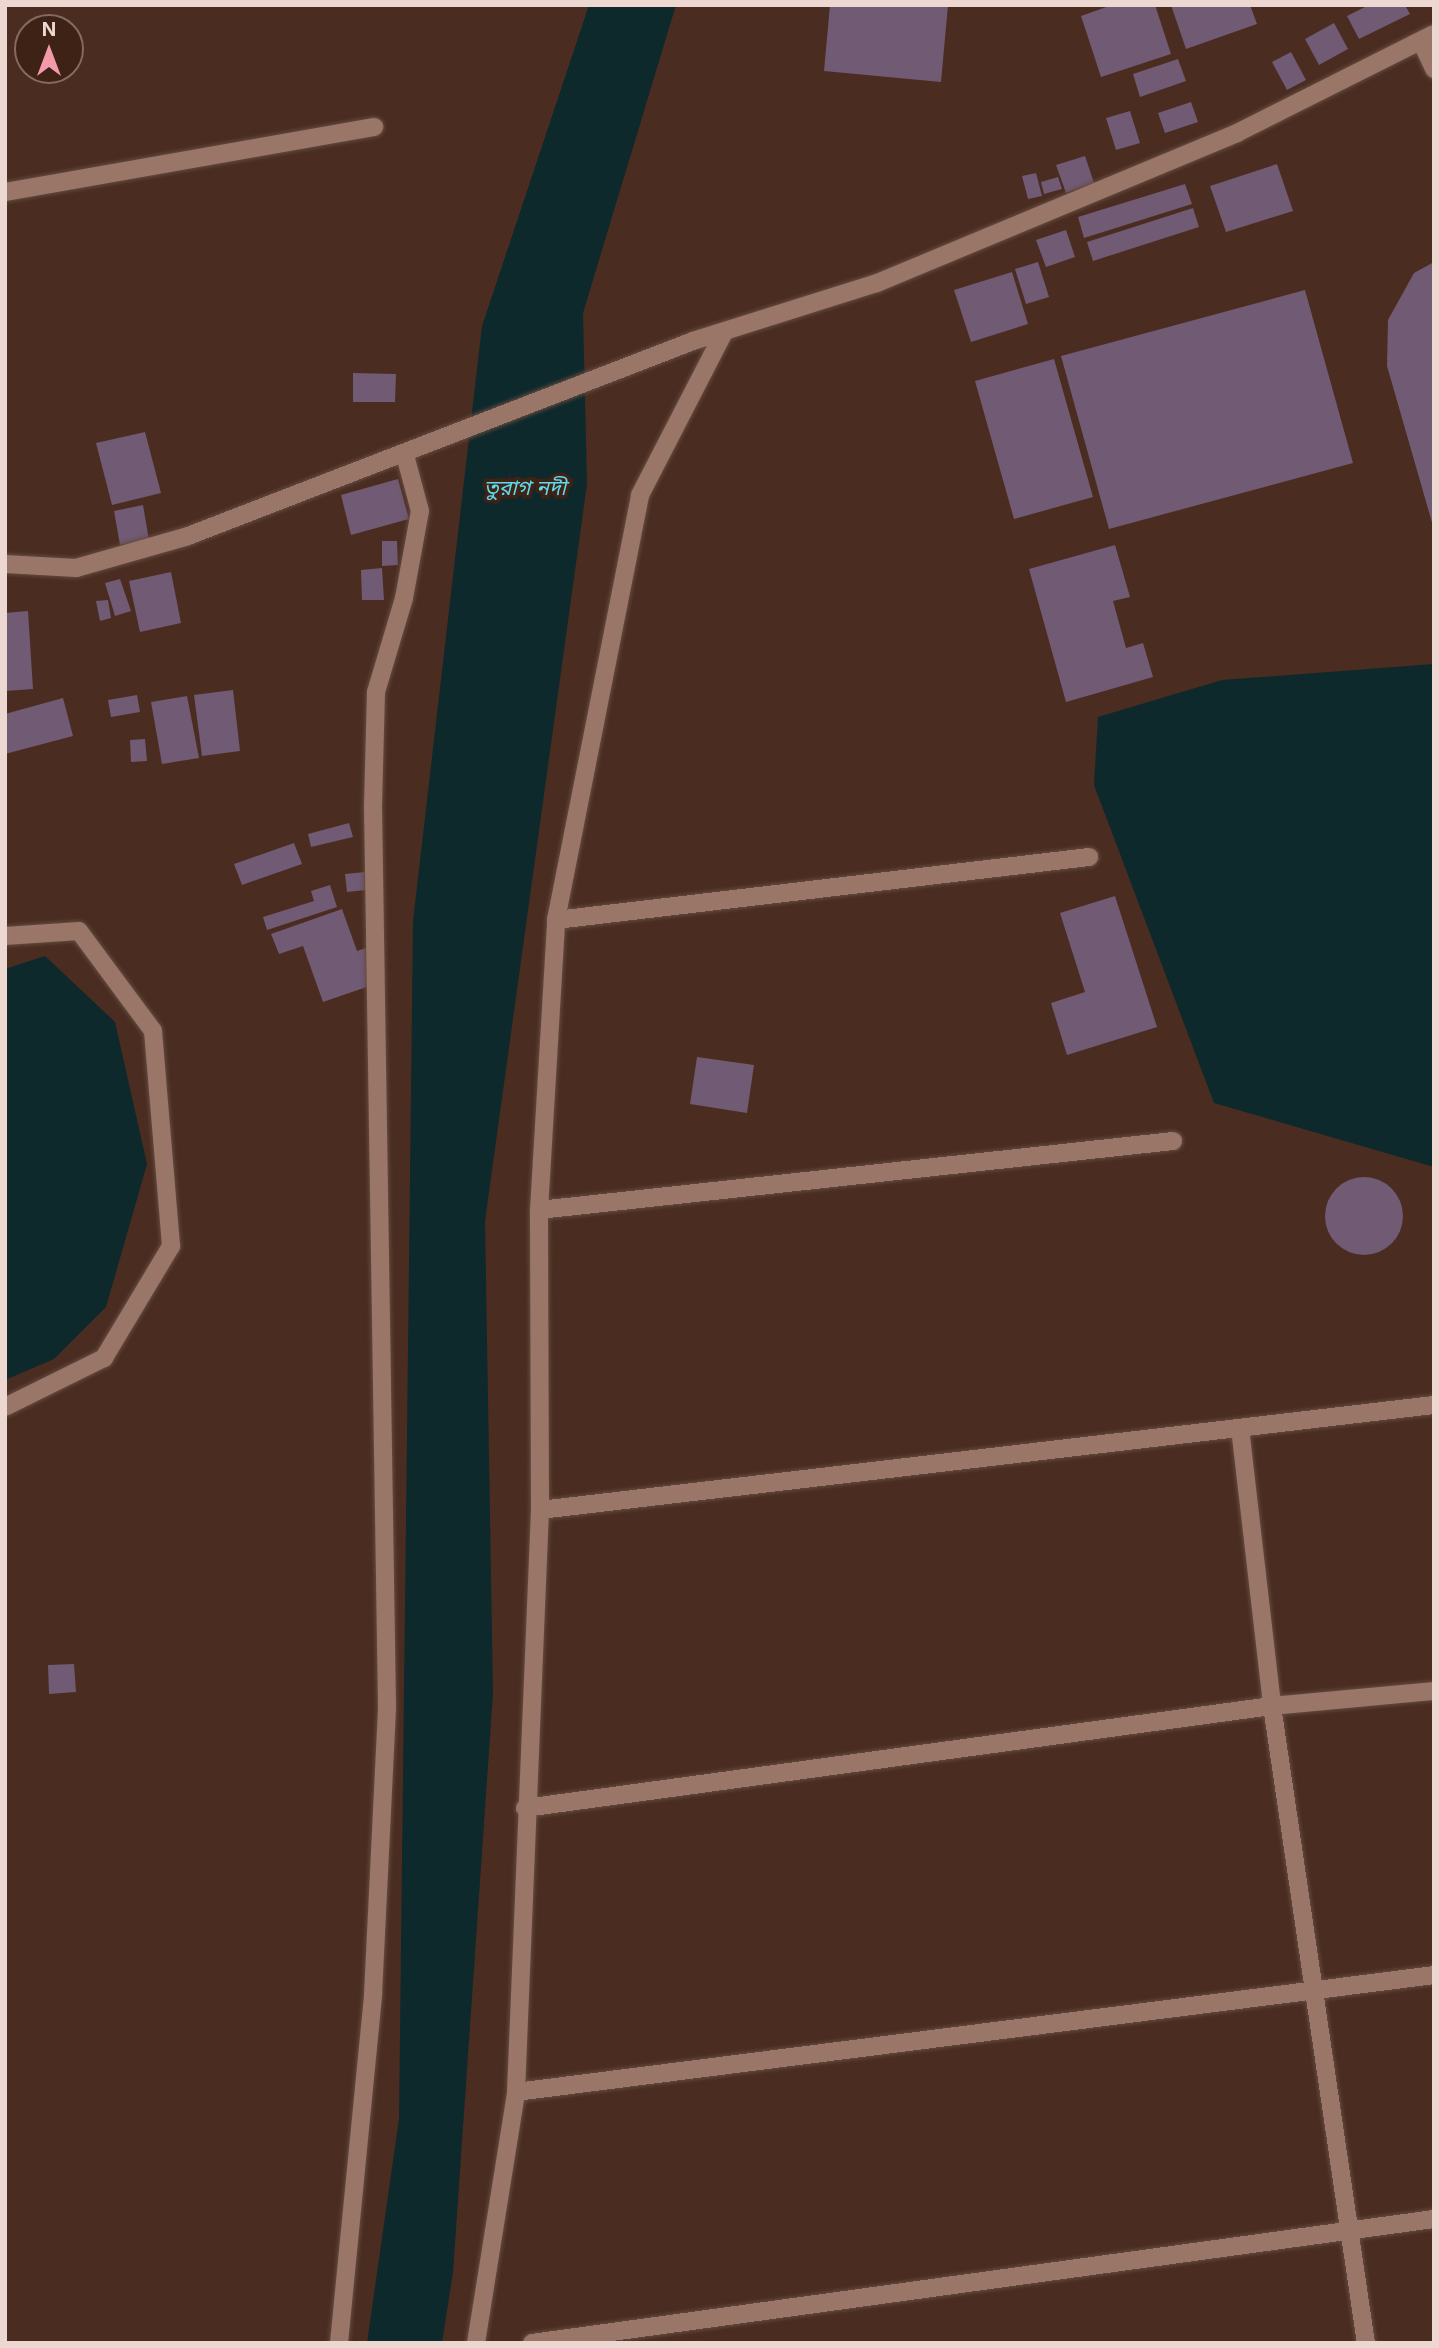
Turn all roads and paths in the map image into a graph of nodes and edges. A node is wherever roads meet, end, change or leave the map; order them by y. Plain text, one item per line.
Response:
1 (1428, 38) edge
2 (1434, 69) edge
3 (374, 127) dead end
4 (5, 192) edge
5 (724, 332) junction
6 (413, 453) junction
7 (5, 564) edge
8 (1088, 857) dead end
9 (556, 920) junction
10 (5, 936) edge
11 (1173, 1140) dead end
12 (539, 1210) junction
13 (1434, 1405) edge
14 (5, 1407) edge
15 (1240, 1427) junction
16 (540, 1510) junction
17 (1434, 1691) edge
18 (1272, 1706) junction
19 (525, 1808) junction
20 (1434, 1975) edge
21 (1317, 1990) junction
22 (516, 2092) junction
23 (1434, 2219) edge
24 (1351, 2231) junction
25 (339, 2343) edge
26 (476, 2343) edge
27 (532, 2343) edge
28 (1366, 2343) edge

1 - 2 street
1 - 5 street
3 - 4 street
5 - 6 street
5 - 9 street
6 - 7 street
6 - 25 street
8 - 9 street
9 - 12 street
10 - 14 street
11 - 12 street
12 - 16 street
13 - 15 street
15 - 16 street
15 - 18 street
16 - 19 street
17 - 18 street
18 - 19 street
18 - 21 street
19 - 22 street
20 - 21 street
21 - 22 street
21 - 24 street
22 - 26 street
23 - 24 street
24 - 27 street
24 - 28 street

